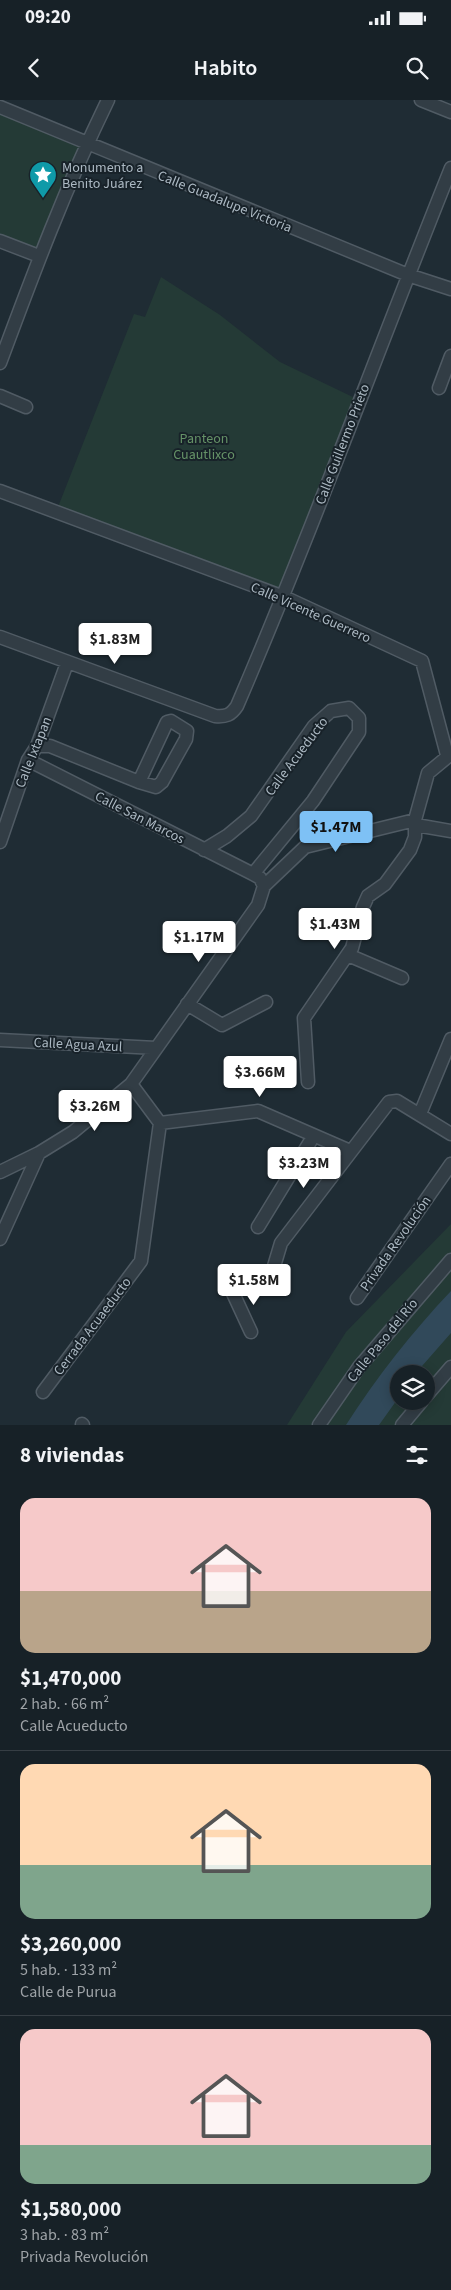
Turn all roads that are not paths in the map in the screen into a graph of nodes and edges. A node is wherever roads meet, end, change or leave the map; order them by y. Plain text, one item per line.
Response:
1 (108, 100) edge
2 (421, 100) edge
3 (0, 107) edge
4 (451, 112) edge
5 (86, 144) junction
6 (451, 168) edge
7 (0, 241) edge
8 (39, 256) junction
9 (408, 275) junction
10 (451, 289) edge
11 (451, 356) edge
12 (0, 364) edge
13 (439, 388) dead end
14 (0, 396) edge
15 (26, 407) dead end
16 (0, 491) edge
17 (284, 597) junction
18 (0, 637) edge
19 (67, 663) junction
20 (37, 746) junction
21 (449, 754) edge
22 (28, 760) junction
23 (139, 782) junction
24 (416, 823) junction
25 (451, 831) edge
26 (0, 842) edge
27 (204, 850) junction
28 (253, 874) junction
29 (264, 886) junction
30 (348, 955) junction
31 (402, 978) dead end
32 (266, 1002) dead end
33 (187, 1004) junction
34 (451, 1039) edge
35 (0, 1040) edge
36 (156, 1048) junction
37 (308, 1082) dead end
38 (131, 1084) junction
39 (420, 1114) junction
40 (160, 1123) junction
41 (451, 1134) edge
42 (313, 1137) junction
43 (350, 1151) junction
44 (39, 1153) junction
45 (451, 1164) edge
46 (0, 1172) edge
47 (258, 1227) dead end
48 (0, 1239) edge
49 (451, 1260) edge
50 (357, 1298) dead end
51 (251, 1332) dead end
52 (451, 1367) edge
53 (435, 1386) edge
54 (42, 1392) dead end
55 (414, 1410) edge
56 (319, 1425) edge
57 (402, 1425) edge

1 - 5 street
2 - 4 street
3 - 5 street, Calle Guadalupe Victoria
5 - 8 street
5 - 9 street, Calle Guadalupe Victoria
6 - 9 street, Calle Guillermo Prieto
7 - 8 street
8 - 12 street
9 - 10 street, Calle Guadalupe Victoria
9 - 17 street, Calle Guillermo Prieto
11 - 13 street
14 - 15 street
16 - 17 street, Calle Vicente Guerrero
17 - 19 street, Calle Guillermo Prieto
17 - 21 street, Calle Vicente Guerrero
18 - 19 street
19 - 20 street, Calle Ixtapan
20 - 22 street, Calle Ixtapan
20 - 23 street
21 - 24 street, Calle Vicente Guerrero
22 - 26 street, Calle Ixtapan
22 - 27 street, Calle San Marcos
23 - 23 street
24 - 25 street
24 - 29 street
24 - 30 street, Calle Vicente Guerrero
27 - 28 street, Calle San Marcos
27 - 28 street, Calle Acueducto
28 - 29 street
29 - 33 street
30 - 31 street
30 - 37 street, Calle Vicente Guerrero
32 - 33 street
33 - 36 street
34 - 39 street
35 - 36 street, Calle Agua Azul
36 - 38 street
38 - 40 street
38 - 44 street
39 - 41 street
39 - 43 street
40 - 42 street
40 - 54 street, Cerrada Acuaeducto
42 - 43 street
42 - 47 street
43 - 51 street
44 - 46 street
44 - 48 street
45 - 50 street, Privada Revolución
49 - 56 street, Calle Paso del Río
52 - 53 street
55 - 57 street

